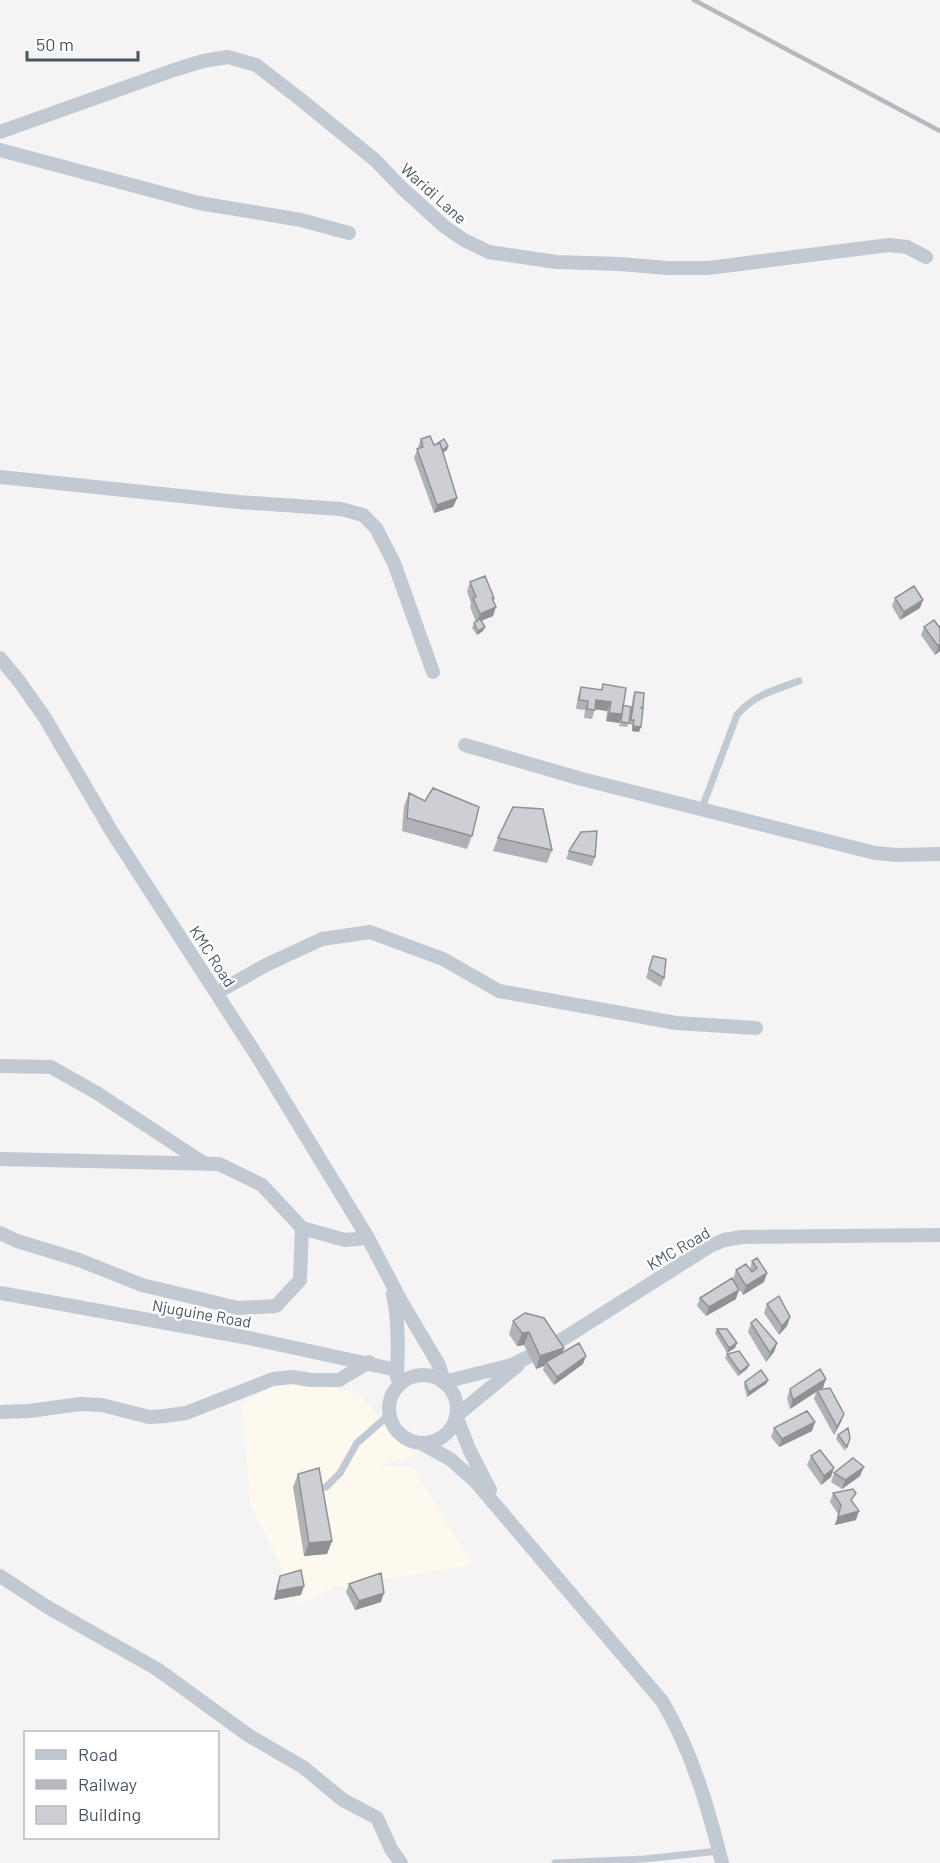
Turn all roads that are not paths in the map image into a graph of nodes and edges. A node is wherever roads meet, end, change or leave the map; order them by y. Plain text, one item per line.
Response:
1 (0, 132) edge
2 (0, 150) edge
3 (349, 233) dead end
4 (926, 257) dead end
5 (0, 477) edge
6 (0, 658) edge
7 (433, 672) dead end
8 (799, 681) dead end
9 (465, 745) dead end
10 (702, 808) junction
11 (940, 854) edge
12 (218, 992) junction
13 (756, 1028) dead end
14 (0, 1066) edge
15 (0, 1159) edge
16 (205, 1164) junction
17 (302, 1228) junction
18 (0, 1233) edge
19 (940, 1235) edge
20 (368, 1238) junction
21 (389, 1278) junction
22 (0, 1293) edge
23 (526, 1358) junction
24 (369, 1362) junction
25 (397, 1370) junction
26 (444, 1382) junction
27 (392, 1394) junction
28 (0, 1412) edge
29 (390, 1414) junction
30 (456, 1416) junction
31 (421, 1443) junction
32 (326, 1487) dead end
33 (500, 1508) junction
34 (0, 1576) edge
35 (720, 1857) edge
36 (401, 1863) edge
37 (555, 1863) edge

1 - 4 street, Waridi Lane
2 - 3 street
5 - 7 street
6 - 12 street, KMC Road
8 - 10 lane
9 - 10 street
10 - 11 street
12 - 13 street
12 - 20 street, KMC Road
14 - 16 street
15 - 16 street
16 - 17 street
17 - 18 street
17 - 20 street
19 - 23 street, KMC Road
20 - 21 street, KMC Road
21 - 25 street, KMC Road
21 - 26 street, KMC Road
22 - 24 street, Njuguine Road
23 - 26 street, KMC Road
23 - 30 street, KMC Road
24 - 25 street, Njuguine Road
24 - 28 street
25 - 27 street, KMC Road
26 - 27 street
26 - 30 street
27 - 29 street
29 - 31 street
29 - 32 lane
30 - 31 street
30 - 33 street
31 - 33 street
33 - 35 street
34 - 36 street
35 - 37 lane

